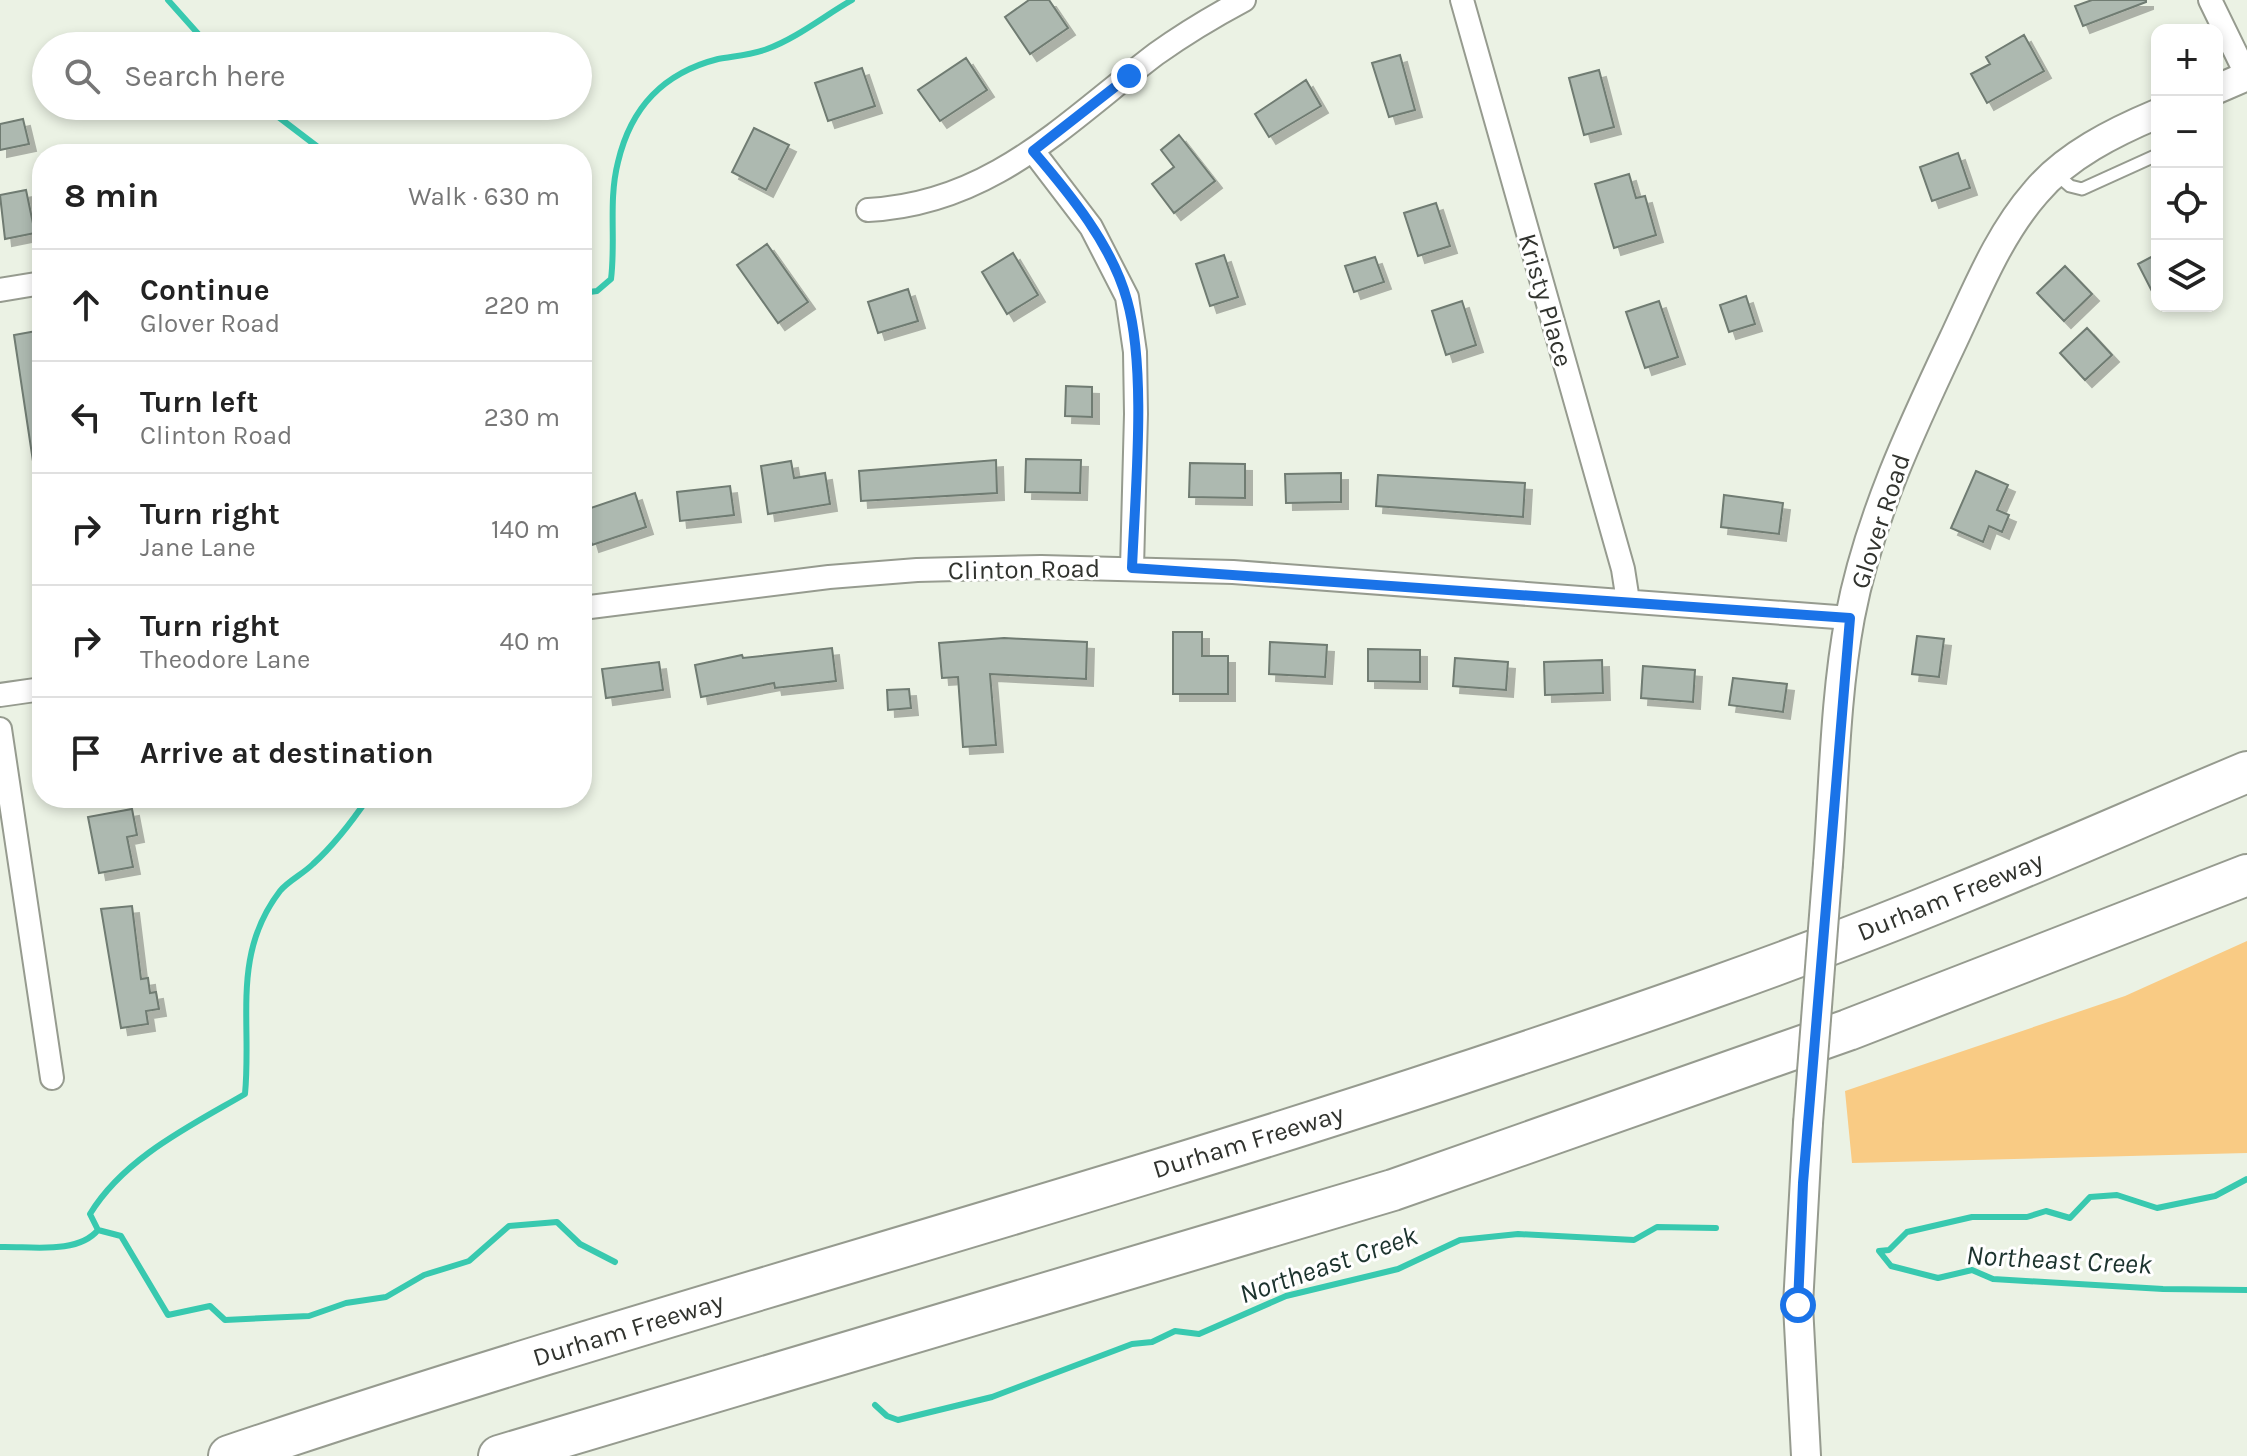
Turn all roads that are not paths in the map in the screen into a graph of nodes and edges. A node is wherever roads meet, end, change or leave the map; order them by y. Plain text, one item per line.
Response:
1 (1244, 0) edge
2 (1462, 0) edge
3 (2210, 0) edge
4 (2247, 76) edge
5 (2223, 86) edge
6 (2151, 117) edge
7 (1033, 151) junction
8 (2151, 158) edge
9 (2054, 173) junction
10 (868, 210) dead end
11 (32, 285) edge
12 (0, 290) edge
13 (1132, 568) junction
14 (1628, 601) junction
15 (592, 607) edge
16 (1850, 618) junction
17 (32, 690) edge
18 (0, 695) edge
19 (0, 729) edge
20 (2247, 772) edge
21 (2247, 875) edge
22 (52, 1078) dead end
23 (229, 1456) edge
24 (499, 1456) edge
25 (1806, 1456) edge

1 - 7 street
2 - 14 street, Kristy Place
3 - 4 street
4 - 5 street
6 - 9 street, Glover Road
7 - 10 street
7 - 13 street
8 - 9 lane
9 - 16 street, Glover Road
11 - 12 street
13 - 14 street, Clinton Road
13 - 15 street, Clinton Road
14 - 16 street, Clinton Road
16 - 25 street, Glover Road, bridge
17 - 18 street
19 - 22 street
20 - 23 highway, Durham Freeway
21 - 24 highway

